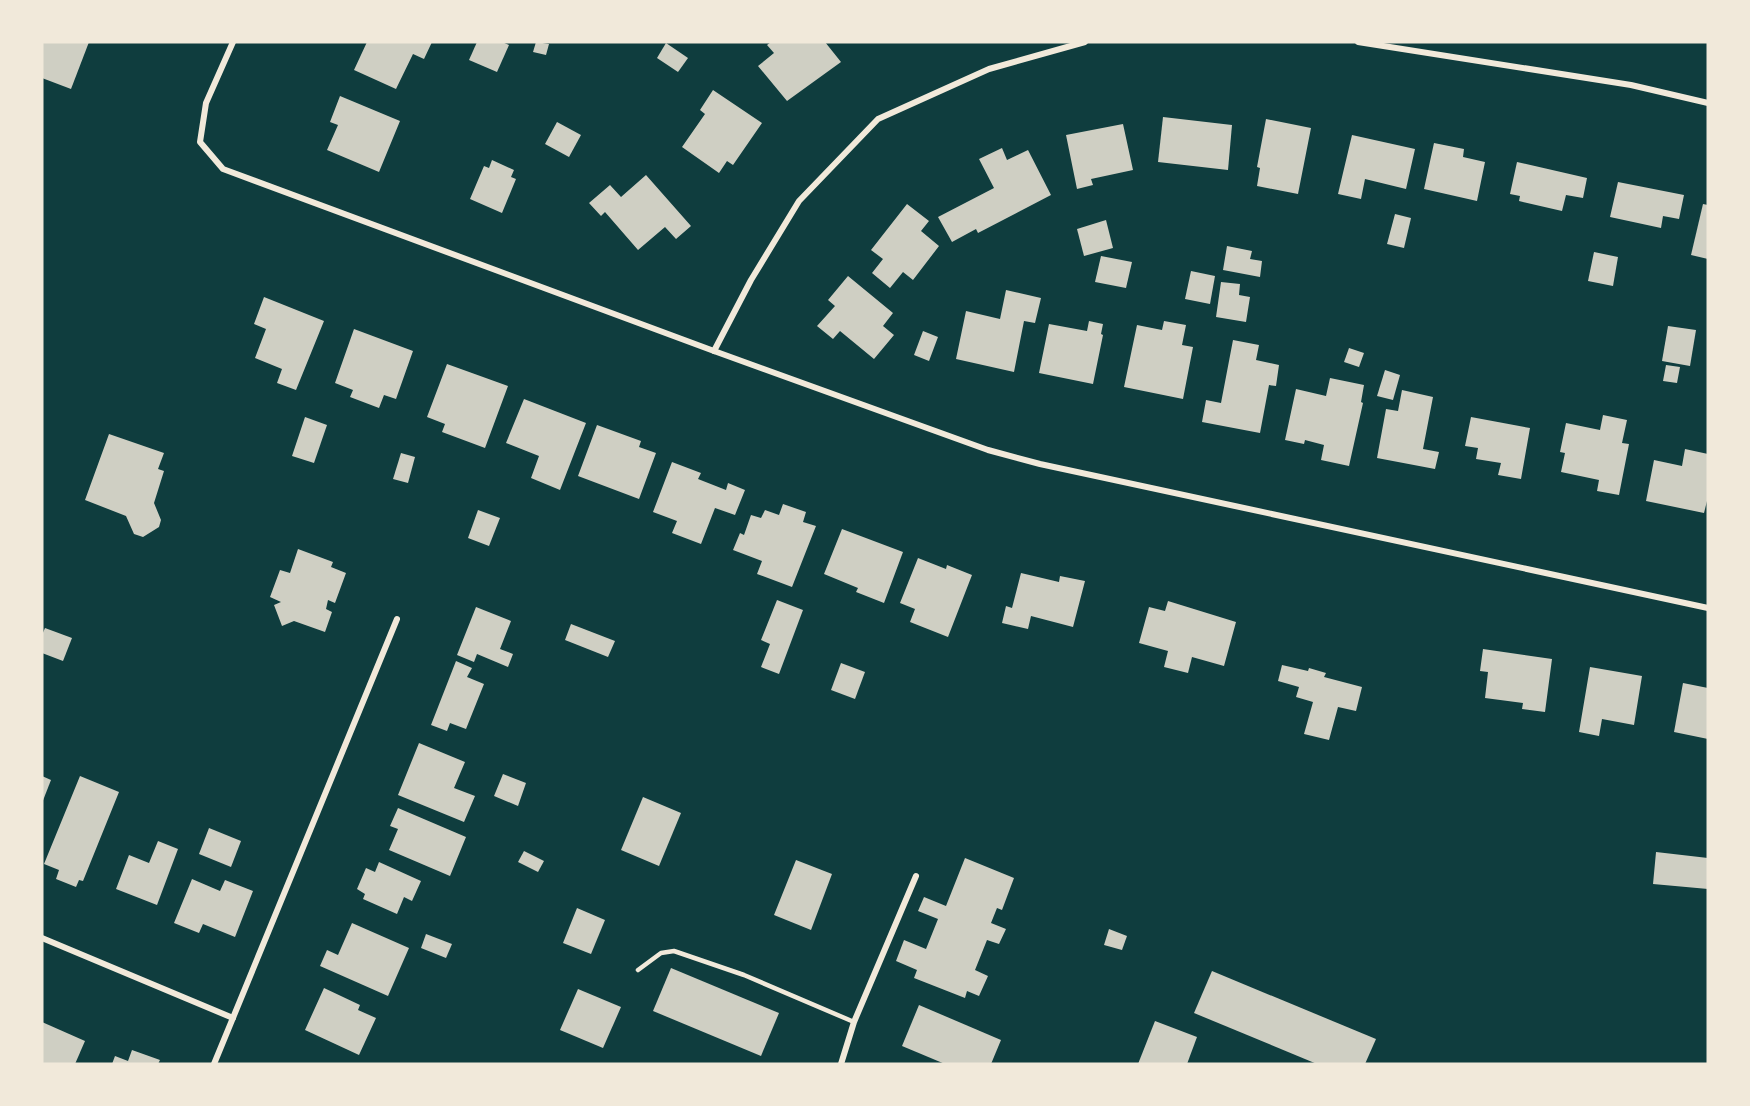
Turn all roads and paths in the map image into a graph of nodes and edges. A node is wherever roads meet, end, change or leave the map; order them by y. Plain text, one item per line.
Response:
1 (233, 42) edge
2 (1085, 42) edge
3 (1358, 42) edge
4 (1708, 103) edge
5 (714, 351) junction
6 (1708, 608) edge
7 (397, 619) dead end
8 (915, 876) dead end
9 (42, 938) edge
10 (638, 970) dead end
11 (233, 1018) junction
12 (854, 1022) junction
13 (214, 1064) edge
14 (841, 1064) edge

1 - 5 street
2 - 5 street
3 - 4 street
5 - 6 street
7 - 11 street
8 - 12 street
9 - 11 street
10 - 12 lane
11 - 13 street
12 - 14 street

